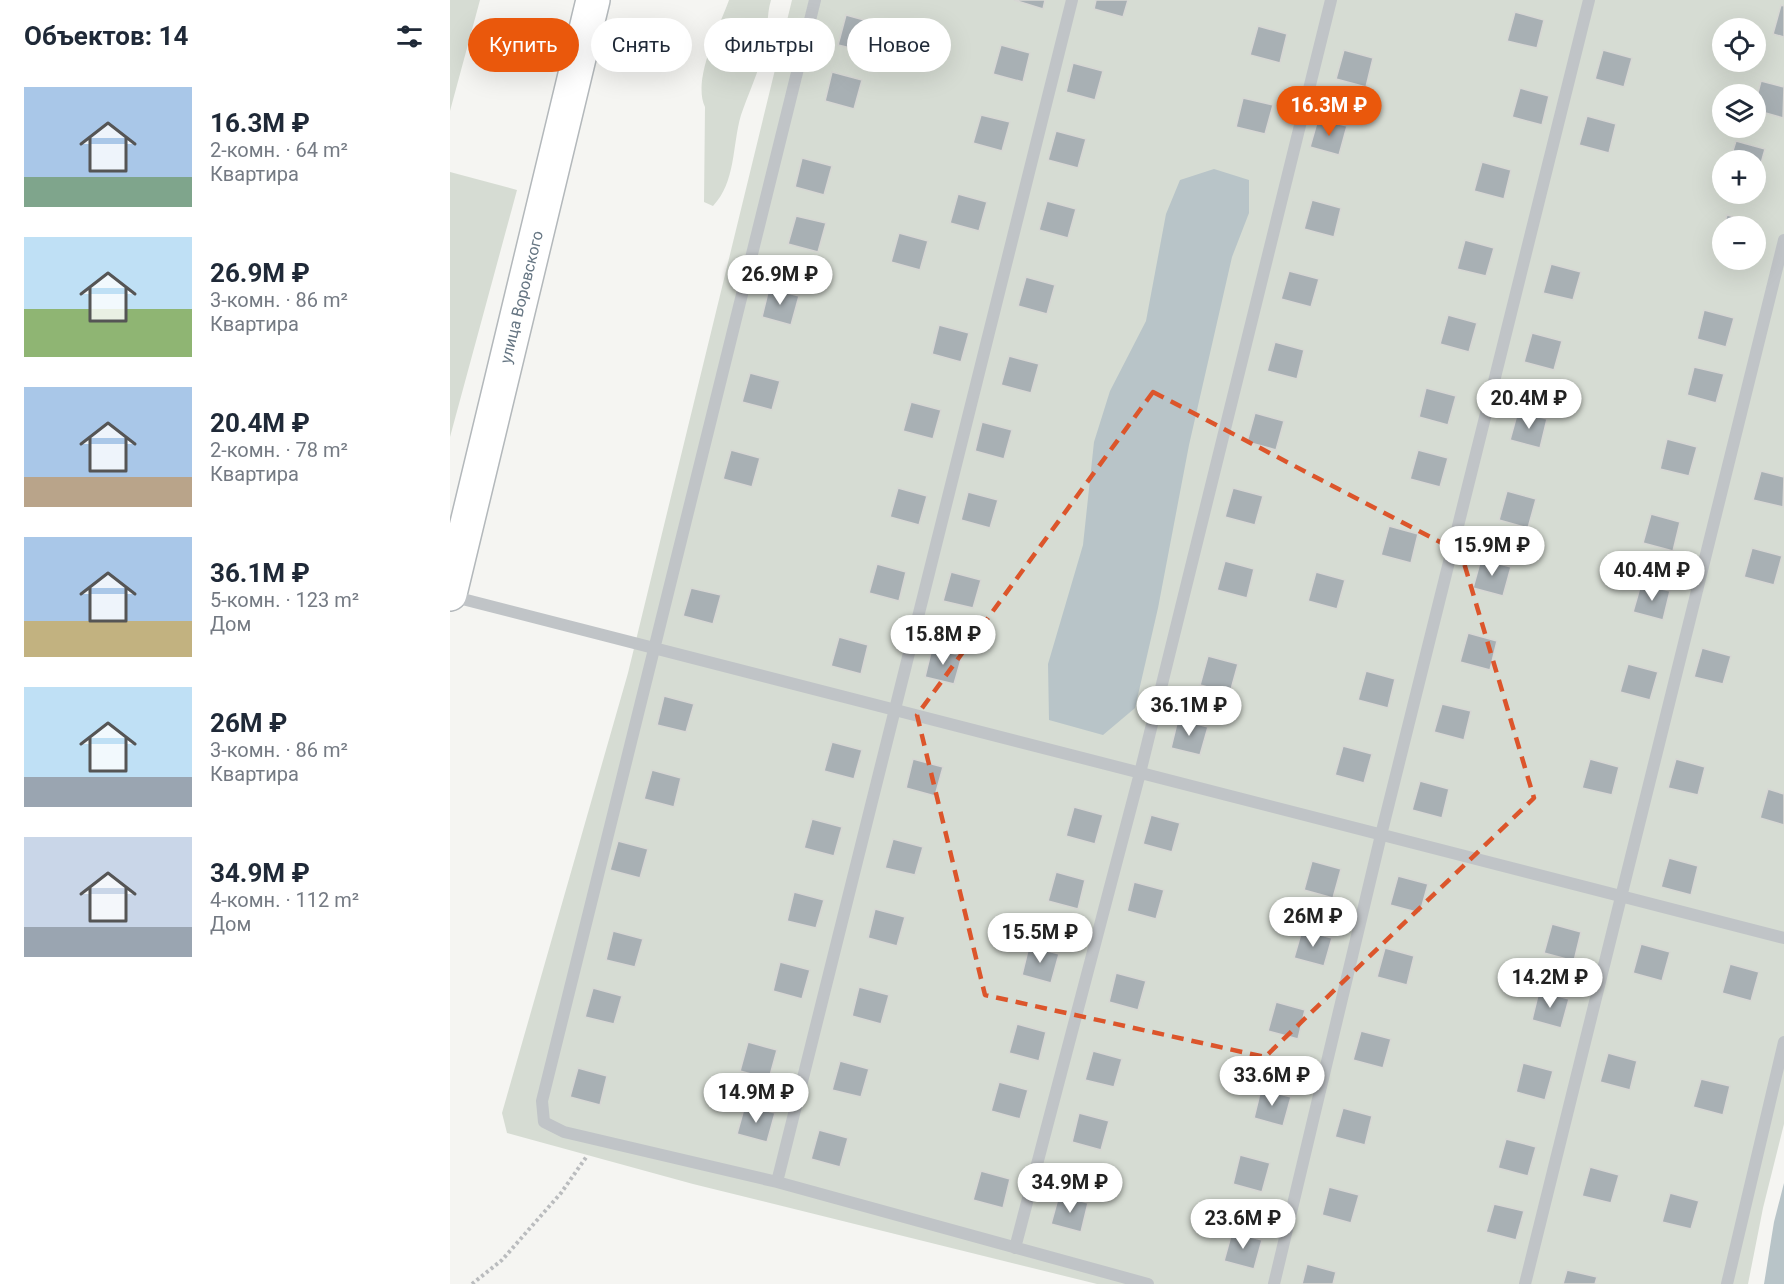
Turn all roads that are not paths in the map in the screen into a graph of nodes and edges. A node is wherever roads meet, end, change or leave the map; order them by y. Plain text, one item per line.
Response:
1 (593, 0) edge
2 (815, 0) edge
3 (1072, 0) edge
4 (1331, 0) edge
5 (1589, 0) edge
6 (1784, 240) edge
7 (450, 595) edge
8 (655, 649) junction
9 (896, 711) junction
10 (1140, 774) junction
11 (1381, 835) junction
12 (1621, 897) junction
13 (1784, 938) edge
14 (1784, 1042) edge
15 (777, 1182) junction
16 (1015, 1248) junction
17 (1148, 1284) edge
18 (1274, 1284) edge
19 (1526, 1284) edge
20 (1727, 1284) edge

1 - 7 main road, улица Воровского
2 - 8 lane
3 - 9 lane
4 - 10 lane
5 - 11 lane
6 - 12 lane
7 - 8 lane
8 - 9 lane
8 - 15 lane
9 - 10 lane
9 - 15 lane
10 - 11 lane
10 - 16 lane
11 - 12 lane
11 - 18 lane
12 - 13 lane
12 - 19 lane
14 - 20 lane
15 - 16 lane
16 - 17 lane

